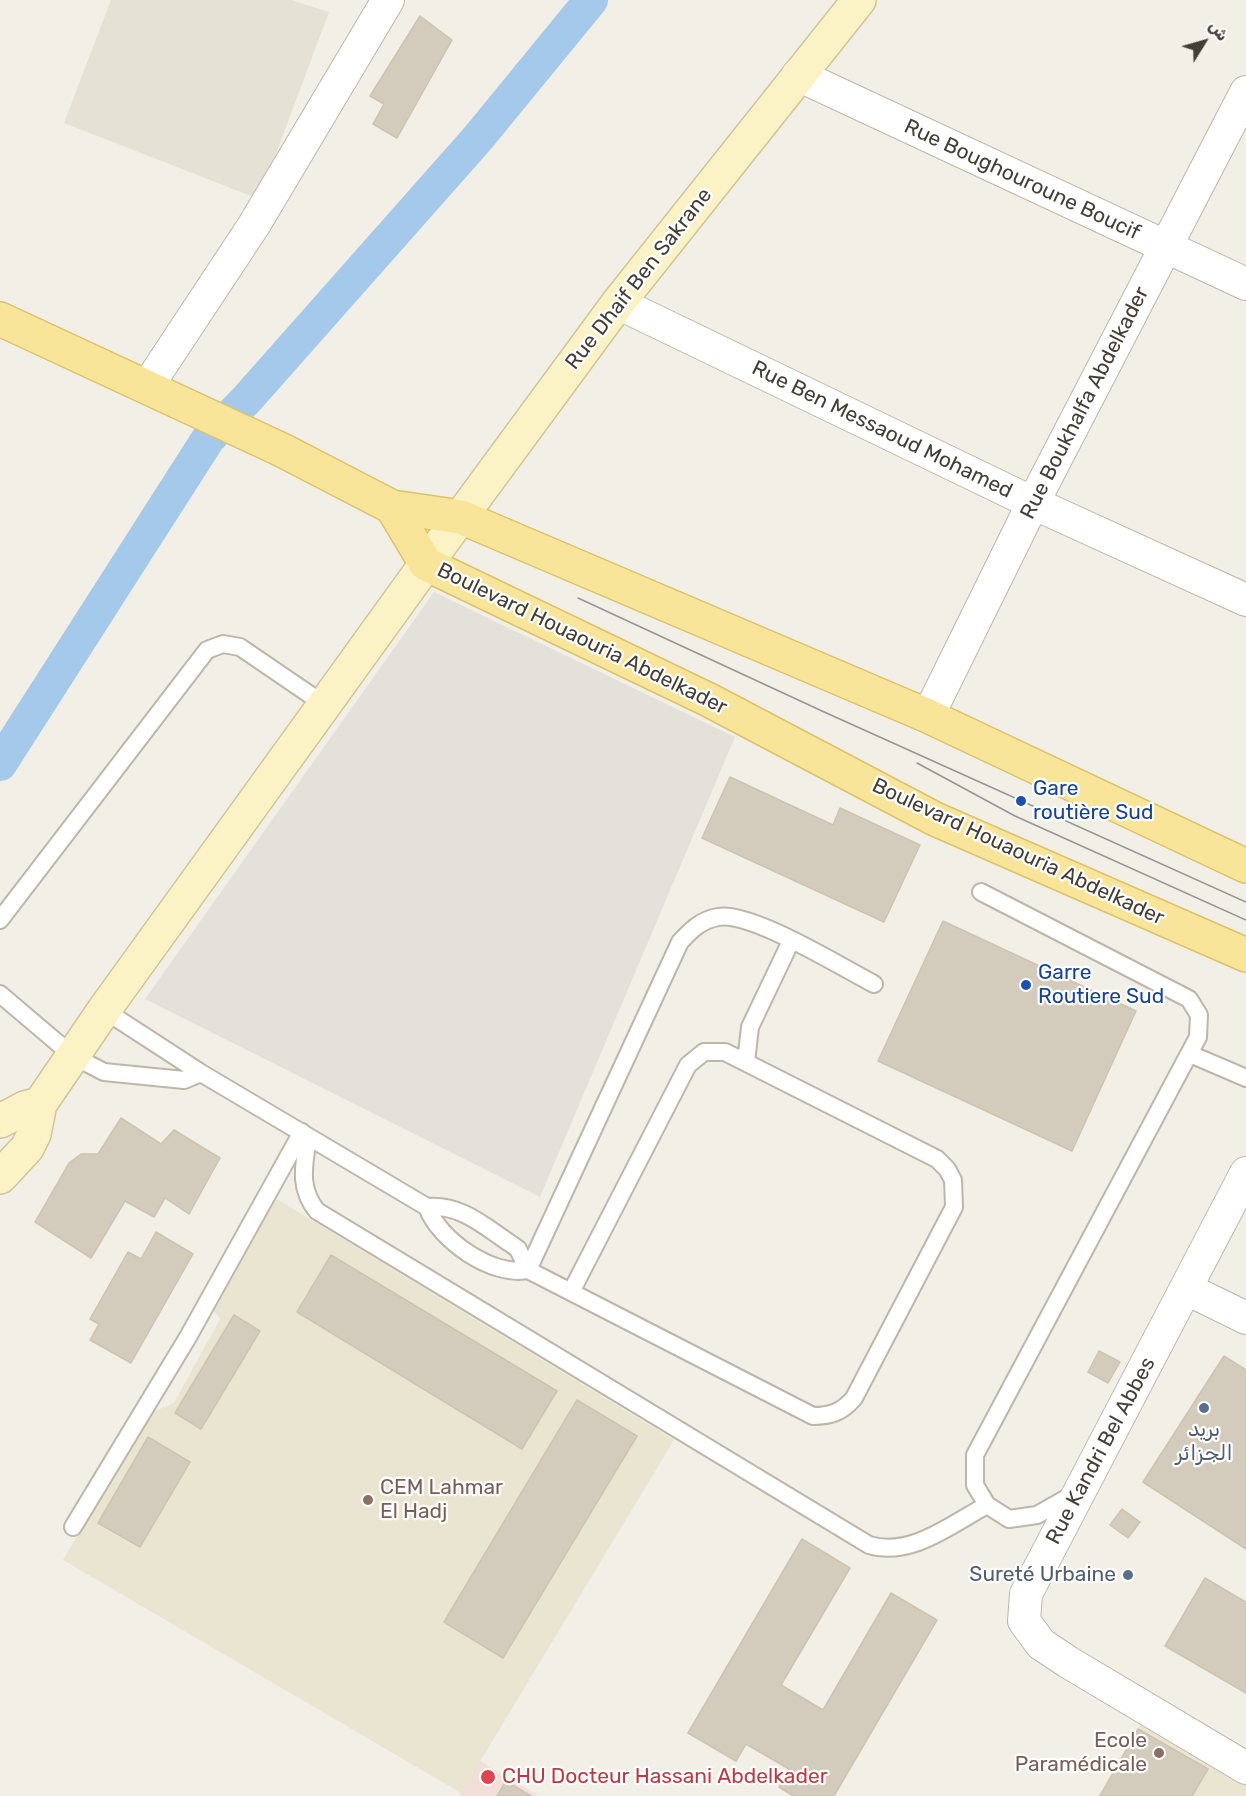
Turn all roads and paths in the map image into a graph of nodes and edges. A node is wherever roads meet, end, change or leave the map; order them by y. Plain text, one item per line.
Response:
1 (388, 0) edge
2 (859, 0) edge
3 (798, 75) junction
4 (1246, 92) edge
5 (1165, 248) junction
6 (1246, 284) edge
7 (618, 303) junction
8 (0, 319) edge
9 (147, 387) junction
10 (1033, 503) junction
11 (392, 507) junction
12 (460, 517) junction
13 (426, 564) junction
14 (1246, 600) edge
15 (325, 705) junction
16 (928, 716) junction
17 (1246, 866) edge
18 (981, 892) dead end
19 (0, 920) edge
20 (791, 941) junction
21 (1246, 956) edge
22 (874, 984) dead end
23 (0, 994) edge
24 (104, 1010) junction
25 (1190, 1054) junction
26 (72, 1056) junction
27 (746, 1062) junction
28 (201, 1073) junction
29 (1246, 1078) edge
30 (40, 1104) junction
31 (0, 1121) edge
32 (305, 1135) junction
33 (1246, 1173) edge
34 (0, 1177) edge
35 (426, 1207) junction
36 (528, 1270) junction
37 (1187, 1288) junction
38 (571, 1292) junction
39 (1246, 1318) edge
40 (1078, 1492) junction
41 (987, 1505) junction
42 (73, 1527) dead end
43 (1246, 1768) edge

1 - 9 street
2 - 3 main road, Rue Dhaif Ben Sakrane
3 - 5 street, Rue Boughouroune Boucif
3 - 7 main road, Rue Dhaif Ben Sakrane
4 - 5 street, Rue Boukhalfa Abdelkader
5 - 6 street, Rue Boughouroune Boucif
5 - 10 street, Rue Boukhalfa Abdelkader
7 - 10 street, Rue Ben Messaoud Mohamed
7 - 12 main road, Rue Dhaif Ben Sakrane
8 - 9 main road
9 - 11 main road
10 - 14 street, Rue Ben Messaoud Mohamed
10 - 16 street, Rue Boukhalfa Abdelkader
11 - 12 main road
11 - 13 main road, Boulevard Houaouria Abdelkader
12 - 13 main road, Rue Dhaif Ben Sakrane
12 - 16 main road
13 - 15 main road, Rue Dhaif Ben Sakrane
13 - 21 main road, Boulevard Houaouria Abdelkader
15 - 19 lane
15 - 24 main road, Rue Dhaif Ben Sakrane
16 - 17 main road
18 - 25 lane
20 - 22 lane
20 - 27 lane
20 - 36 lane
23 - 26 lane
24 - 26 main road, Rue Dhaif Ben Sakrane
24 - 28 lane
25 - 29 lane
25 - 41 lane
26 - 28 lane
26 - 30 main road, Rue Dhaif Ben Sakrane
27 - 38 lane
27 - 38 lane
28 - 32 lane
30 - 31 main road
30 - 34 main road
32 - 35 lane
32 - 41 lane
32 - 42 lane
33 - 37 street, Rue Kandri Bel Abbes
35 - 36 lane
35 - 36 lane
36 - 38 lane
37 - 39 street
37 - 40 street, Rue Kandri Bel Abbes
40 - 41 lane
40 - 43 street, Rue Kandri Bel Abbes

